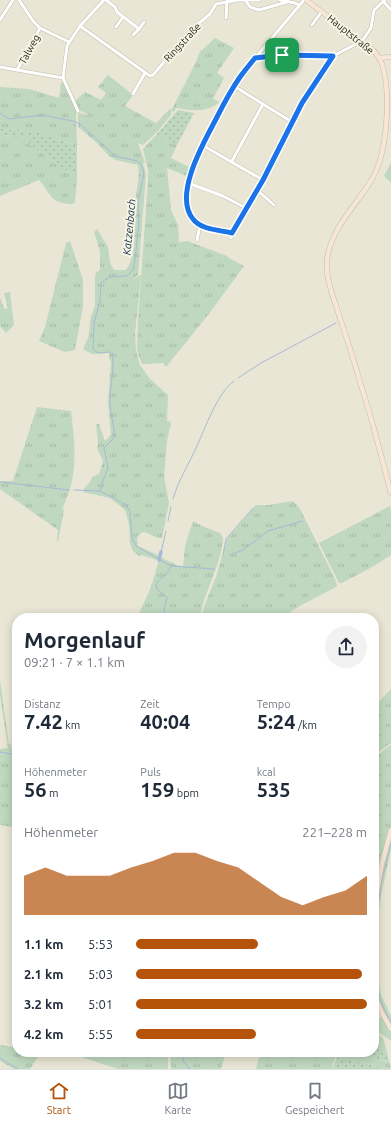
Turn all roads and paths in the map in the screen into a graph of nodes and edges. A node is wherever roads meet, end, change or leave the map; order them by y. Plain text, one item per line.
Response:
1 (13, 0) edge
2 (19, 0) edge
3 (105, 0) edge
4 (238, 0) edge
5 (259, 0) edge
6 (280, 0) edge
7 (305, 0) edge
8 (246, 1) edge
9 (384, 1) edge
10 (227, 2) junction
11 (287, 2) junction
12 (299, 5) junction
13 (391, 10) edge
14 (322, 11) junction
15 (123, 17) junction
16 (226, 18) dead end
17 (0, 20) edge
18 (144, 22) dead end
19 (312, 25) dead end
20 (80, 26) junction
21 (116, 27) dead end
22 (40, 28) junction
23 (139, 28) junction
24 (133, 35) dead end
25 (291, 39) dead end
26 (362, 41) junction
27 (69, 42) junction
28 (282, 55) junction
29 (333, 56) junction
30 (391, 57) edge
31 (255, 58) junction
32 (379, 58) junction
33 (0, 67) edge
34 (17, 70) junction
35 (145, 73) junction
36 (63, 78) junction
37 (234, 86) junction
38 (133, 94) dead end
39 (263, 104) junction
40 (78, 111) dead end
41 (292, 122) junction
42 (202, 145) junction
43 (232, 161) junction
44 (263, 180) junction
45 (188, 183) junction
46 (257, 190) junction
47 (274, 205) dead end
48 (246, 208) junction
49 (200, 225) junction
50 (232, 233) junction
51 (231, 238) dead end
52 (197, 240) dead end
53 (391, 493) edge
54 (391, 830) edge
55 (379, 880) edge
56 (379, 1006) edge
57 (391, 1029) edge

1 - 17 street
2 - 22 street
3 - 15 street
3 - 20 street
4 - 8 street
4 - 10 street
5 - 8 street
6 - 11 street
7 - 12 street
7 - 14 main road, Hauptstraße
8 - 11 street
9 - 13 street
9 - 26 street
10 - 16 street
10 - 35 street, Ringstraße
11 - 12 street
12 - 31 street
14 - 19 street, Hauptstraße
14 - 26 main road, Hauptstraße
15 - 21 street
15 - 23 street
18 - 23 street
20 - 27 street
20 - 35 street
22 - 27 street
22 - 34 street, Talweg
23 - 24 street
25 - 28 street
26 - 29 street
26 - 32 main road, Hauptstraße
27 - 36 street
28 - 29 street
28 - 31 street
29 - 41 street
30 - 32 main road
31 - 37 street
32 - 53 main road
33 - 34 street
34 - 36 street
35 - 38 street
36 - 40 street
37 - 39 street
37 - 42 street
39 - 41 street
39 - 43 street
41 - 44 street
42 - 43 street
42 - 45 street
43 - 44 street
44 - 46 street
45 - 48 street
45 - 49 street
46 - 47 street
46 - 48 street
48 - 50 street
49 - 50 street
49 - 52 street
50 - 51 street
54 - 55 main road
56 - 57 main road

